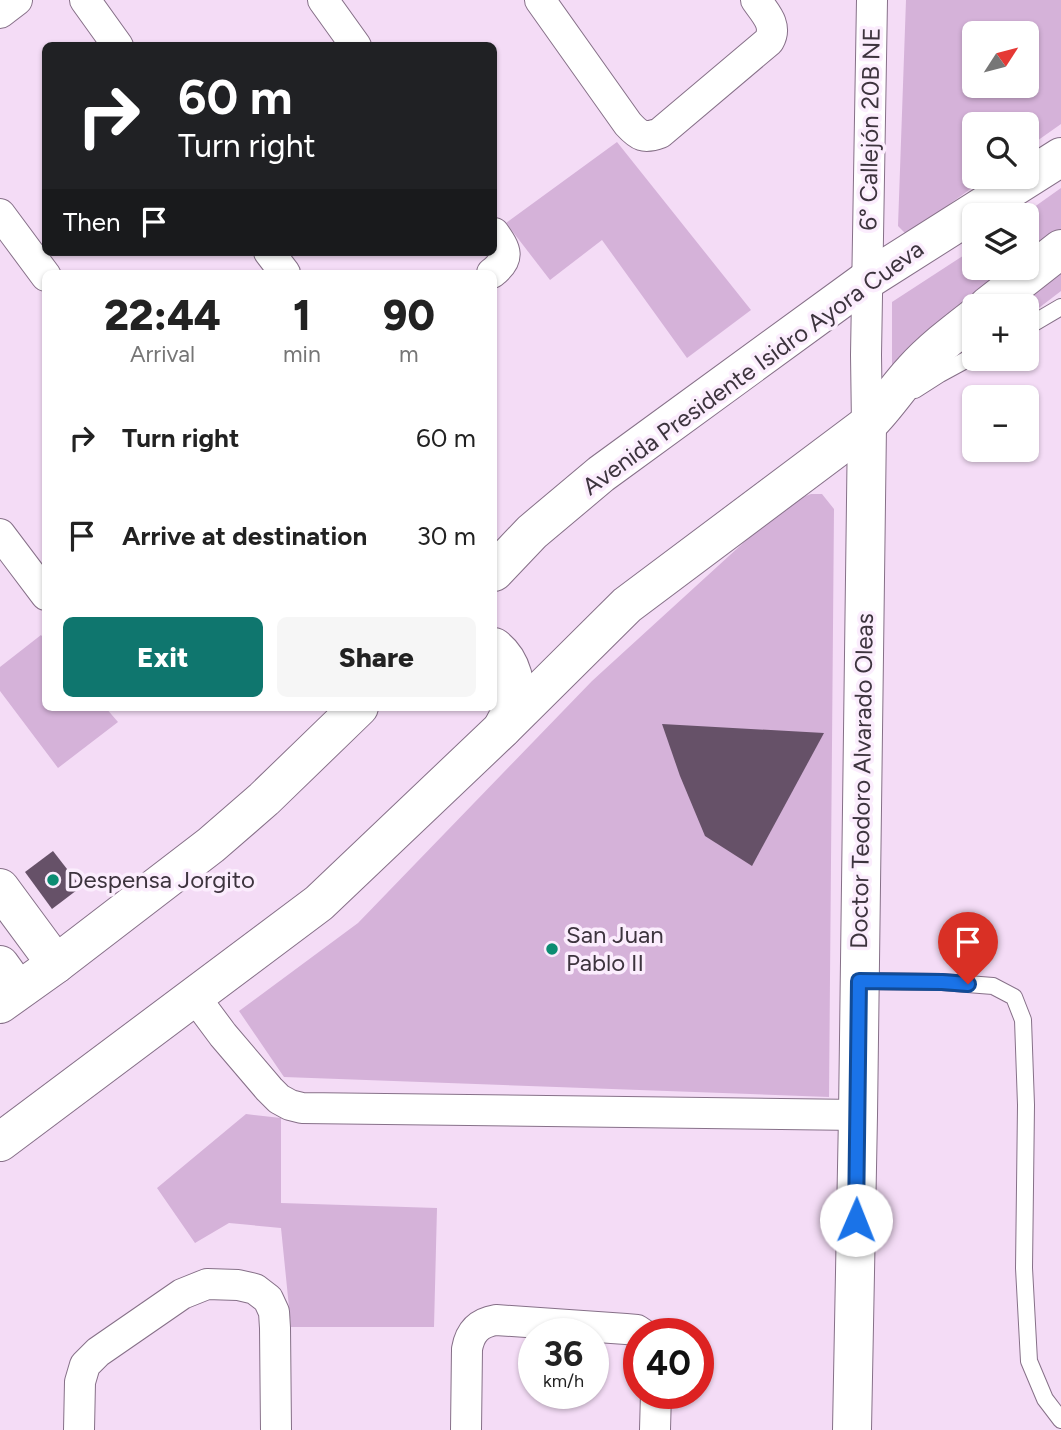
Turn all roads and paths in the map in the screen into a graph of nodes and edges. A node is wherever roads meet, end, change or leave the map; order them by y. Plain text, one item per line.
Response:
1 (17, 0) edge
2 (85, 0) edge
3 (323, 0) edge
4 (540, 0) edge
5 (756, 0) edge
6 (872, 0) edge
7 (0, 13) edge
8 (115, 42) edge
9 (353, 42) edge
10 (1061, 157) edge
11 (0, 214) edge
12 (497, 238) edge
13 (1061, 249) edge
14 (272, 256) edge
15 (283, 270) edge
16 (495, 270) edge
17 (42, 271) edge
18 (867, 279) junction
19 (1003, 294) edge
20 (1061, 307) edge
21 (1039, 320) edge
22 (962, 327) edge
23 (962, 362) edge
24 (872, 420) junction
25 (0, 534) edge
26 (497, 569) edge
27 (42, 590) edge
28 (497, 649) edge
29 (355, 711) edge
30 (502, 729) junction
31 (0, 888) edge
32 (56, 964) junction
33 (859, 981) junction
34 (6, 987) edge
35 (194, 996) junction
36 (858, 1115) junction
37 (0, 1142) edge
38 (623, 1329) edge
39 (656, 1409) edge
40 (1061, 1420) edge
41 (79, 1430) edge
42 (275, 1430) edge
43 (466, 1430) edge
44 (655, 1430) edge
45 (852, 1430) edge

1 - 7 street
2 - 8 street
3 - 9 street
4 - 5 street
6 - 18 street, 6° Callejón 20B NE
10 - 18 main road, Avenida Presidente Isidro Ayora Cueva
11 - 17 street
12 - 16 street
13 - 19 main road
14 - 15 street
18 - 24 street, 6° Callejón 20B NE
18 - 26 main road, Avenida Presidente Isidro Ayora Cueva
20 - 21 lane
22 - 24 main road
23 - 24 lane
24 - 30 main road
24 - 33 main road, Doctor Teodoro Alvarado Oleas
25 - 27 street
28 - 30 main road
29 - 32 main road
30 - 35 main road
31 - 32 main road
32 - 34 main road
33 - 36 main road, Doctor Teodoro Alvarado Oleas
33 - 40 lane
35 - 36 street
35 - 37 main road
36 - 45 main road, Doctor Teodoro Alvarado Oleas
38 - 43 street
39 - 44 street
41 - 42 street

